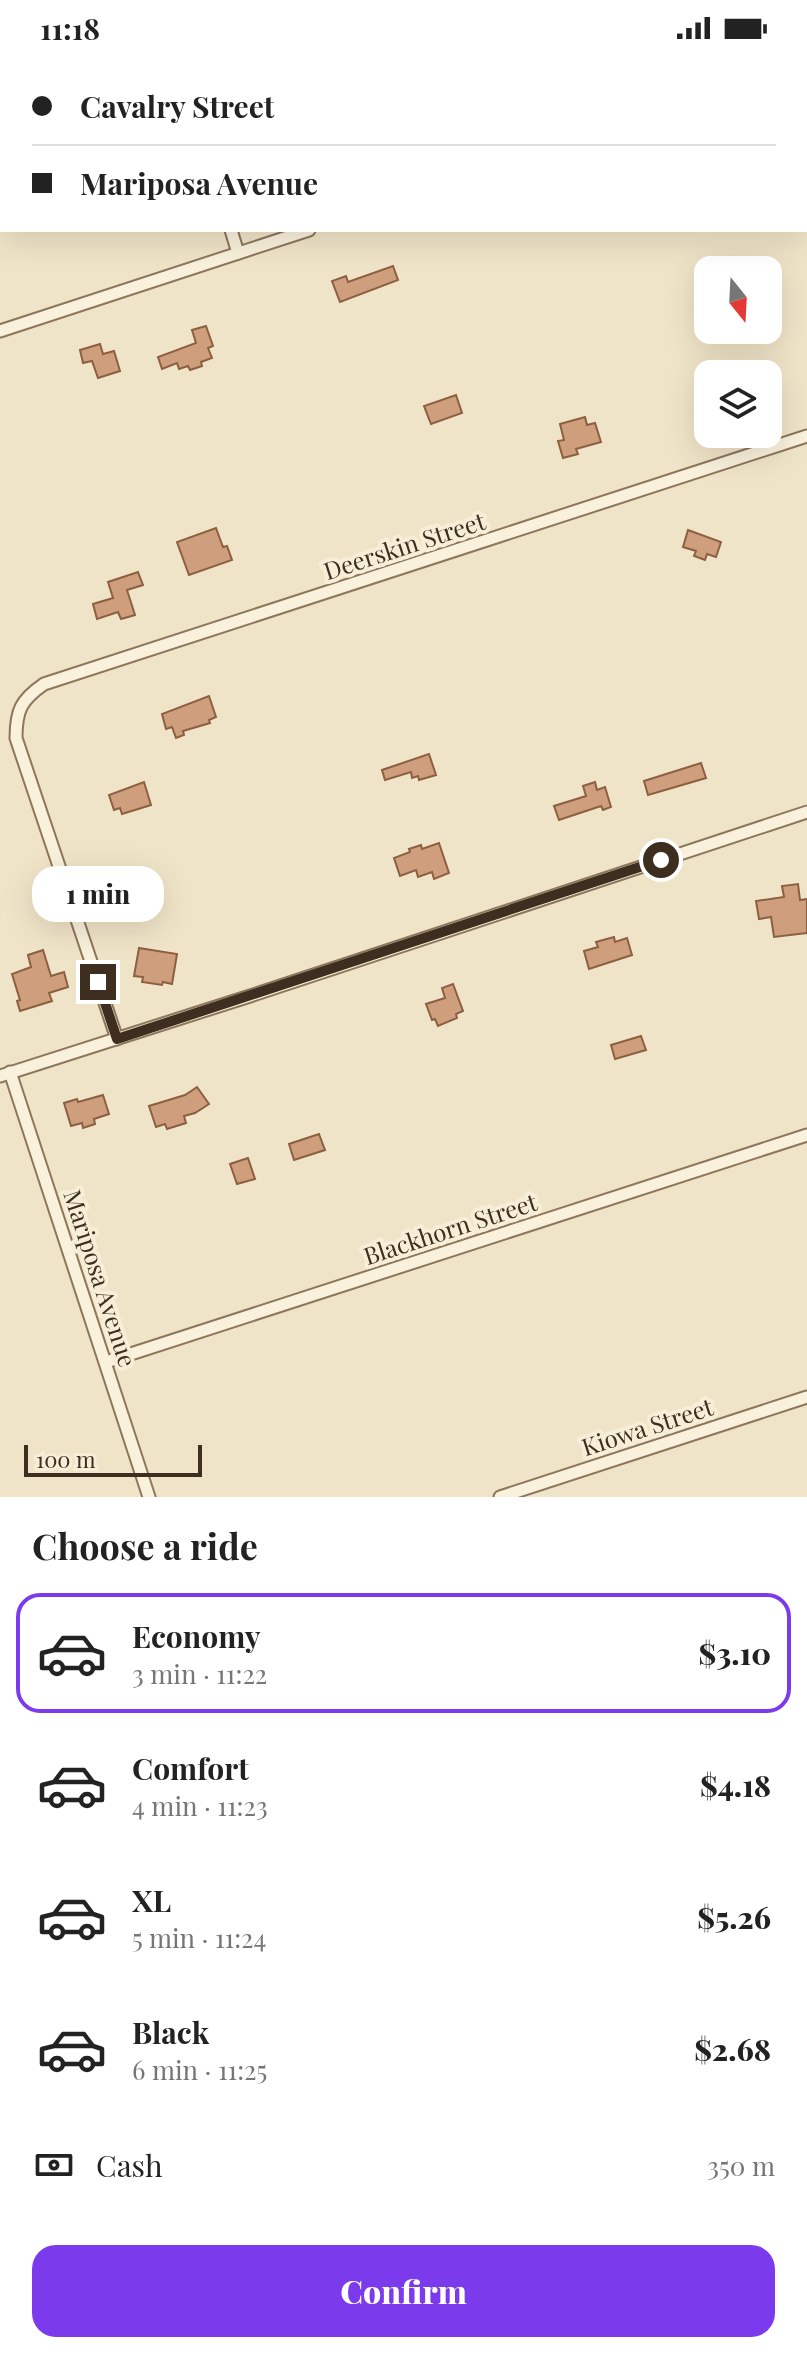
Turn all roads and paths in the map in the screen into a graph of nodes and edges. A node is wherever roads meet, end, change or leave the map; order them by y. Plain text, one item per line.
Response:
1 (232, 232) edge
2 (303, 232) edge
3 (238, 253) junction
4 (0, 331) edge
5 (807, 436) edge
6 (807, 812) edge
7 (117, 1039) junction
8 (5, 1074) edge
9 (807, 1135) edge
10 (106, 1362) junction
11 (807, 1397) edge
12 (149, 1497) edge
13 (500, 1497) edge

1 - 3 street
2 - 3 street
3 - 4 street
5 - 7 street, Deerskin Street
6 - 7 street
7 - 8 street
8 - 10 street, Mariposa Avenue
9 - 10 street, Blackhorn Street
10 - 12 street, Mariposa Avenue
11 - 13 street, Kiowa Street

